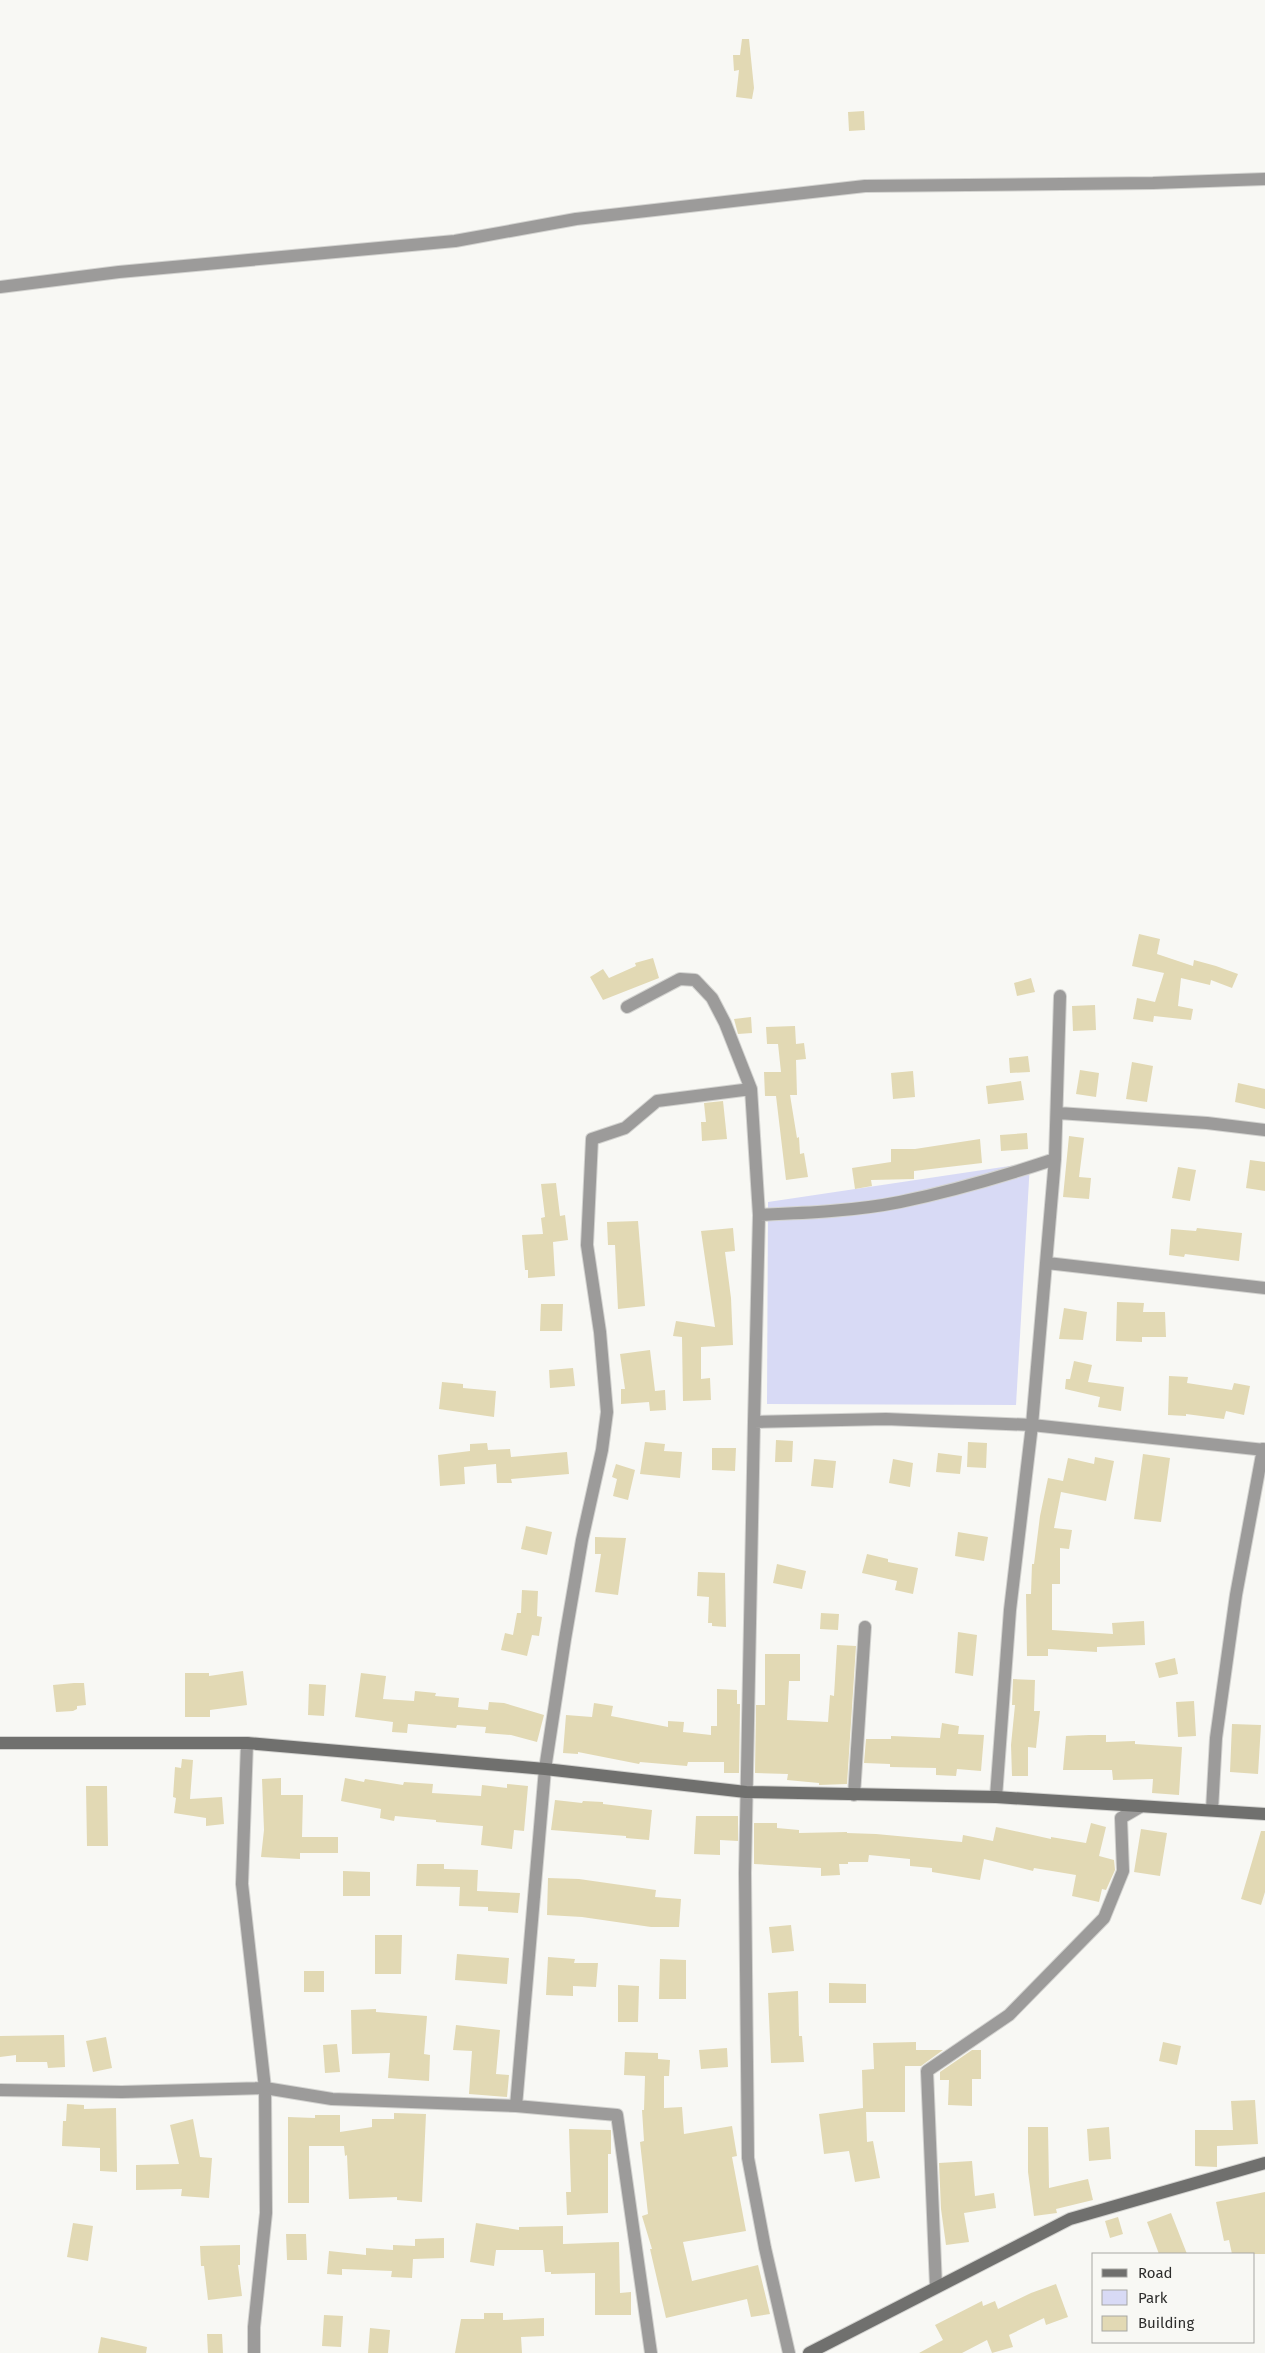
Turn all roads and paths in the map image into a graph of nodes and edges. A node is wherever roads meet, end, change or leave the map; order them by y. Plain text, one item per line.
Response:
1 (1265, 179) edge
2 (0, 287) edge
3 (1060, 996) dead end
4 (627, 1007) dead end
5 (751, 1089) junction
6 (1058, 1113) junction
7 (1265, 1130) edge
8 (1055, 1159) junction
9 (759, 1215) junction
10 (1047, 1263) junction
11 (1265, 1288) edge
12 (754, 1422) junction
13 (1032, 1425) junction
14 (1264, 1450) edge
15 (865, 1627) dead end
16 (0, 1743) edge
17 (247, 1743) junction
18 (545, 1769) junction
19 (746, 1792) junction
20 (854, 1795) junction
21 (996, 1797) junction
22 (1140, 1807) junction
23 (1212, 1810) junction
24 (1265, 1814) edge
25 (265, 2088) junction
26 (0, 2090) edge
27 (516, 2106) junction
28 (1265, 2163) edge
29 (936, 2287) junction
30 (254, 2353) edge
31 (651, 2353) edge
32 (789, 2353) edge
33 (810, 2353) edge

1 - 2 street
3 - 6 street
4 - 5 street
5 - 9 street
5 - 18 street
6 - 7 street
6 - 8 street
8 - 9 street
8 - 10 street
9 - 12 street
10 - 11 street
10 - 13 street
12 - 13 street
12 - 19 street
13 - 14 street
13 - 21 street
14 - 23 street
15 - 20 street
16 - 17 street
17 - 18 street
17 - 25 street
18 - 19 street
18 - 27 street
19 - 20 street
19 - 32 street
20 - 21 street
21 - 22 street
22 - 23 street
22 - 29 street
23 - 24 street
25 - 26 street
25 - 27 street
25 - 30 street
27 - 31 street
28 - 29 street
29 - 33 street

